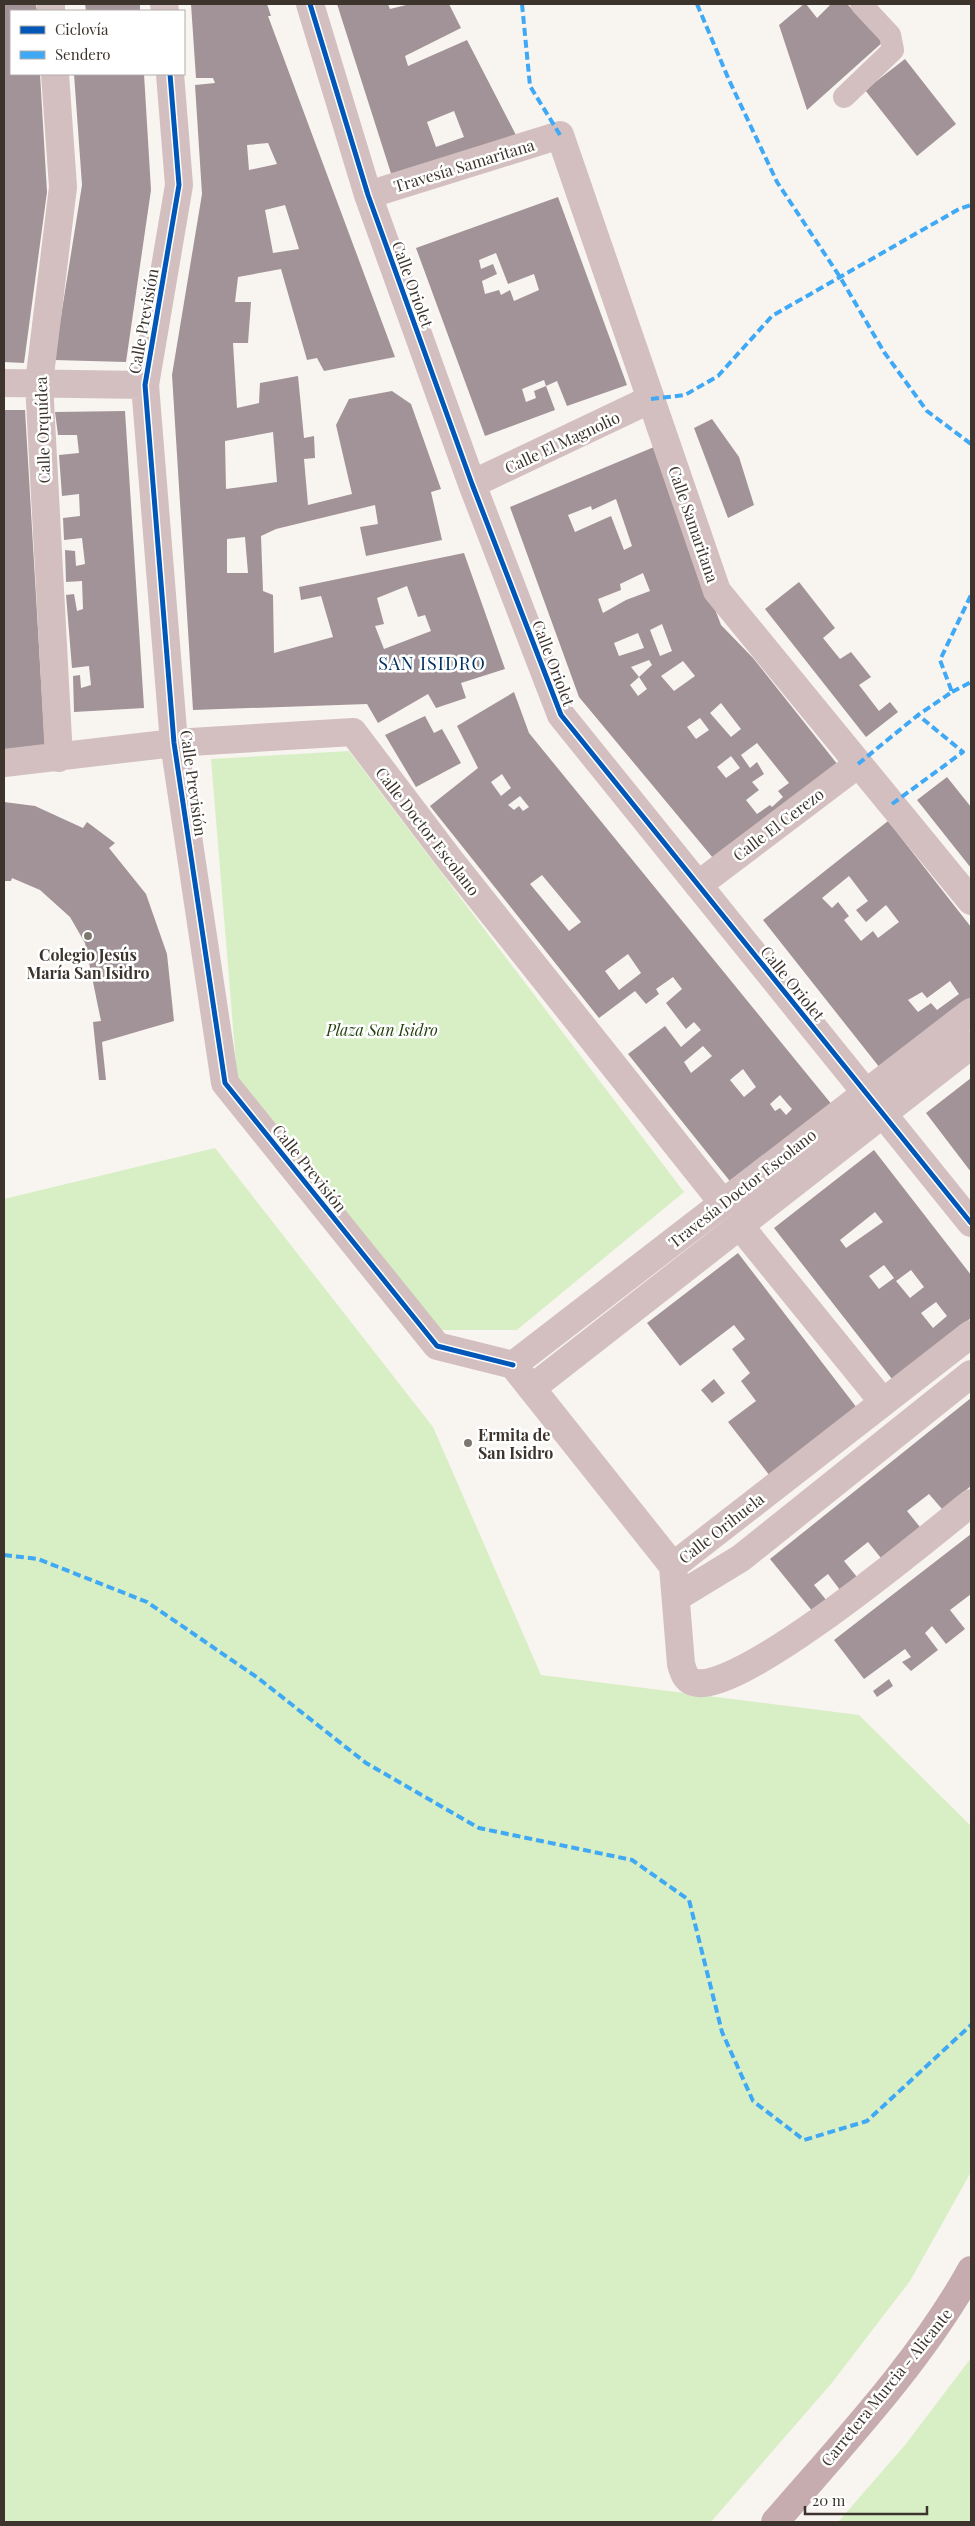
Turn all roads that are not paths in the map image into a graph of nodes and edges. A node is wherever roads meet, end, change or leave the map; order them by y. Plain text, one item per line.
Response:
1 (310, 4) edge
2 (861, 4) edge
3 (55, 75) edge
4 (170, 75) edge
5 (844, 97) dead end
6 (560, 135) joint
7 (368, 195) junction
8 (4, 383) edge
9 (39, 384) junction
10 (145, 385) junction
11 (651, 399) junction
12 (472, 484) junction
13 (174, 743) junction
14 (59, 758) junction
15 (4, 763) edge
16 (858, 764) junction
17 (698, 885) junction
18 (971, 901) edge
19 (971, 1012) edge
20 (971, 1045) edge
21 (866, 1093) junction
22 (883, 1114) junction
23 (723, 1203) junction
24 (971, 1223) edge
25 (740, 1226) junction
26 (971, 1334) edge
27 (513, 1365) junction
28 (971, 1374) edge
29 (532, 1388) junction
30 (883, 1402) junction
31 (971, 1503) edge
32 (673, 1566) junction
33 (677, 1597) junction
34 (971, 2270) edge
35 (775, 2522) edge

1 - 7 street, Calle Oriolet
2 - 5 lane
3 - 9 street, Calle Orquídea
4 - 10 street, Calle Previsión
6 - 7 street, Travesía Samaritana
6 - 11 street, Calle Samaritana
7 - 12 street, Calle Oriolet
8 - 9 street
9 - 10 street
9 - 14 street, Calle Orquídea
10 - 13 street, Calle Previsión
11 - 12 street, Calle El Magnolio
11 - 16 street, Calle Samaritana
12 - 17 street, Calle Oriolet
13 - 14 street, Calle Doctor Escolano
13 - 23 street, Calle Doctor Escolano
13 - 27 street, Calle Previsión
14 - 15 street, Calle Doctor Escolano
16 - 17 street, Calle El Cerezo
16 - 18 street, Calle Samaritana
17 - 21 street, Calle Oriolet
19 - 21 street, Travesía Doctor Escolano
20 - 22 street
21 - 22 street, Calle Oriolet
21 - 23 street, Travesía Doctor Escolano
22 - 24 street, Calle Oriolet
22 - 25 street
23 - 27 street, Travesía Doctor Escolano
25 - 29 street
25 - 30 street
26 - 30 street, Calle Orihuela
27 - 29 street, Calle Orihuela
28 - 33 street
29 - 32 street, Calle Orihuela
30 - 32 street, Calle Orihuela
31 - 33 street
32 - 33 street
34 - 35 highway, Carretera Murcia - Alicante

